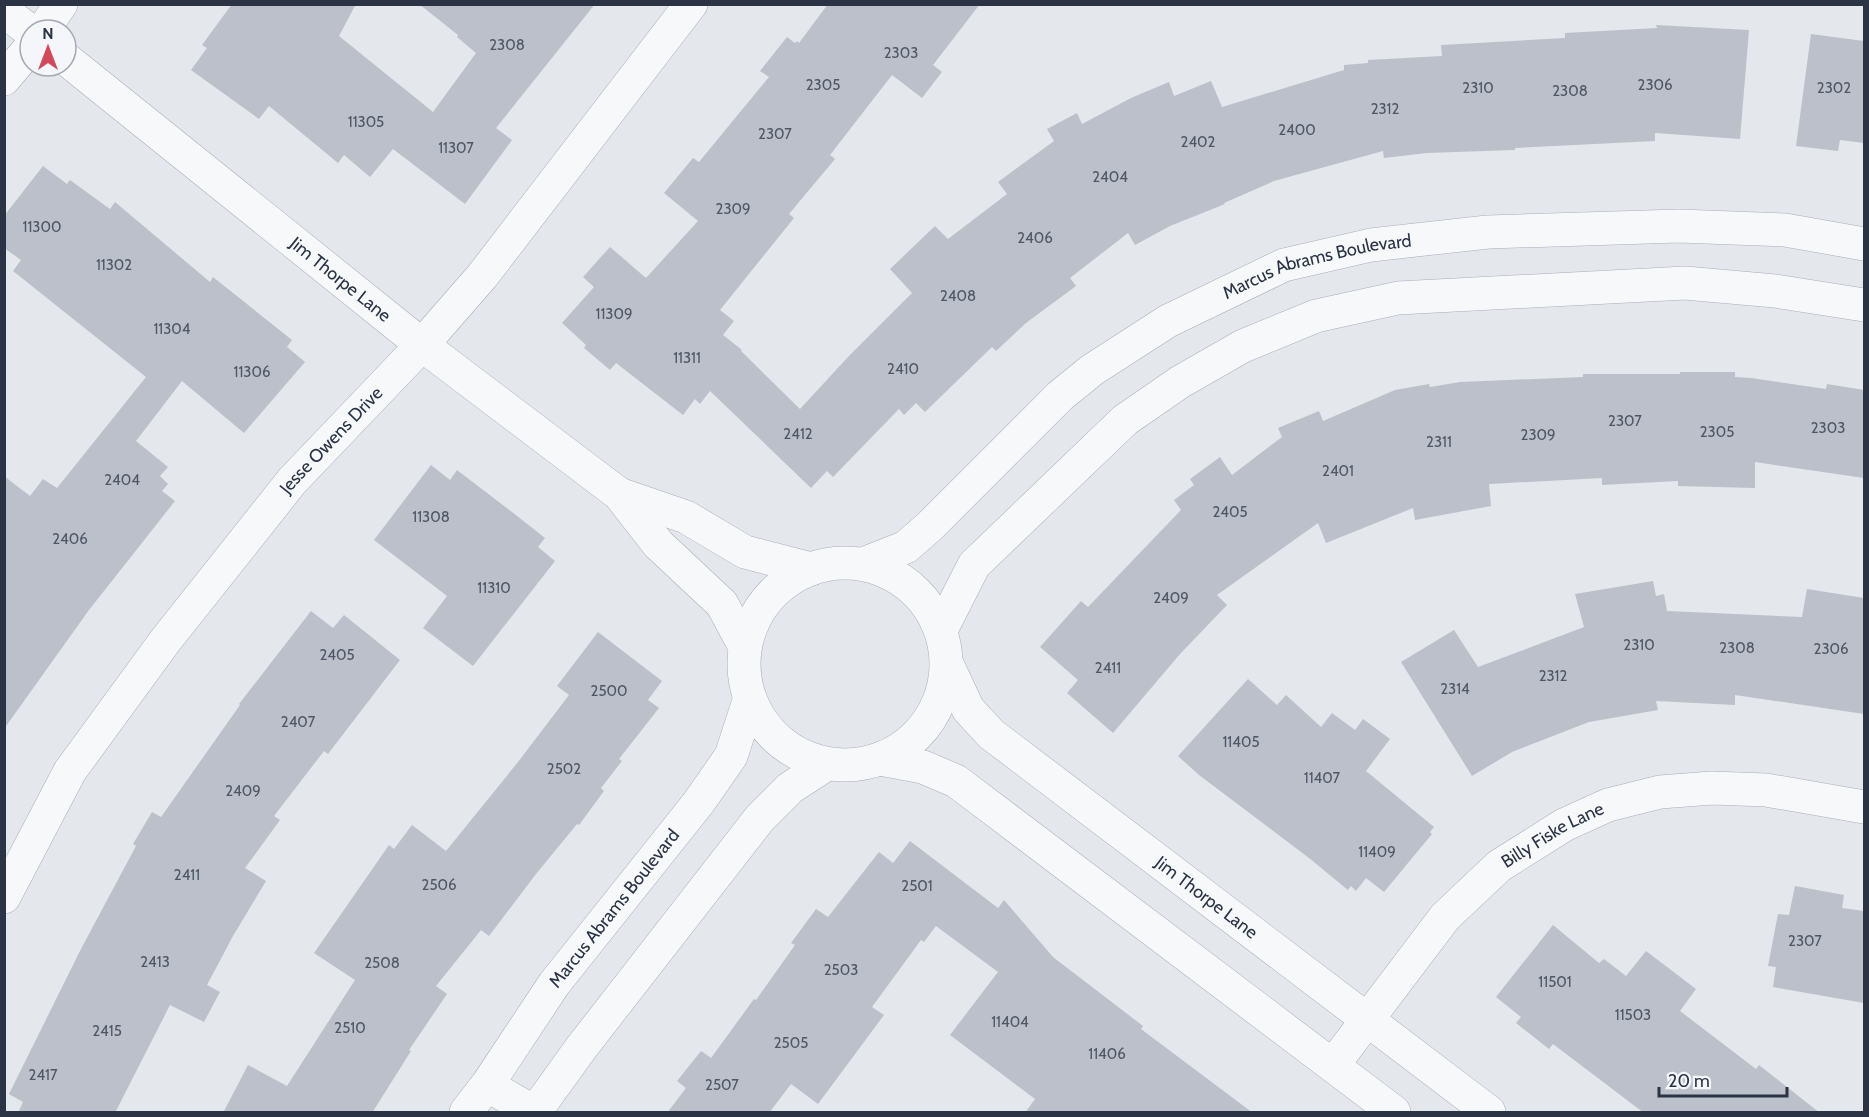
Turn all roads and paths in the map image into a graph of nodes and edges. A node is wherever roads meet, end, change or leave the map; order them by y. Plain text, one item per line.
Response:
1 (61, 4) edge
2 (691, 4) edge
3 (4, 11) edge
4 (51, 18) edge
5 (18, 22) edge
6 (18, 62) edge
7 (78, 69) edge
8 (4, 79) edge
9 (1864, 244) edge
10 (1864, 305) edge
11 (422, 345) junction
12 (619, 494) junction
13 (863, 564) junction
14 (811, 569) junction
15 (941, 630) junction
16 (746, 646) junction
17 (947, 664) junction
18 (750, 698) junction
19 (880, 759) junction
20 (827, 764) junction
21 (1864, 807) edge
22 (4, 897) edge
23 (1369, 1019) junction
24 (1333, 1065) junction
25 (488, 1084) junction
26 (466, 1113) edge
27 (534, 1113) edge
28 (1394, 1113) edge
29 (1489, 1113) edge

1 - 4 street
2 - 11 street, Jesse Owens Drive
3 - 5 street
6 - 8 street
7 - 11 street, Jim Thorpe Lane
9 - 13 street, Marcus Abrams Boulevard
10 - 15 street
11 - 12 street, Jim Thorpe Lane
11 - 22 street, Jesse Owens Drive
12 - 14 street, Jim Thorpe Lane
12 - 16 street, Jim Thorpe Lane
13 - 14 street
13 - 15 street
14 - 16 street
15 - 17 street
16 - 18 street
17 - 19 street
17 - 23 street, Jim Thorpe Lane
18 - 20 street
18 - 25 street, Marcus Abrams Boulevard
19 - 20 street
19 - 24 street
20 - 27 street
21 - 23 street, Billy Fiske Lane
23 - 24 street, Billy Fiske Lane
23 - 29 street, Jim Thorpe Lane
24 - 28 street
25 - 26 street, Marcus Abrams Boulevard
25 - 27 street

